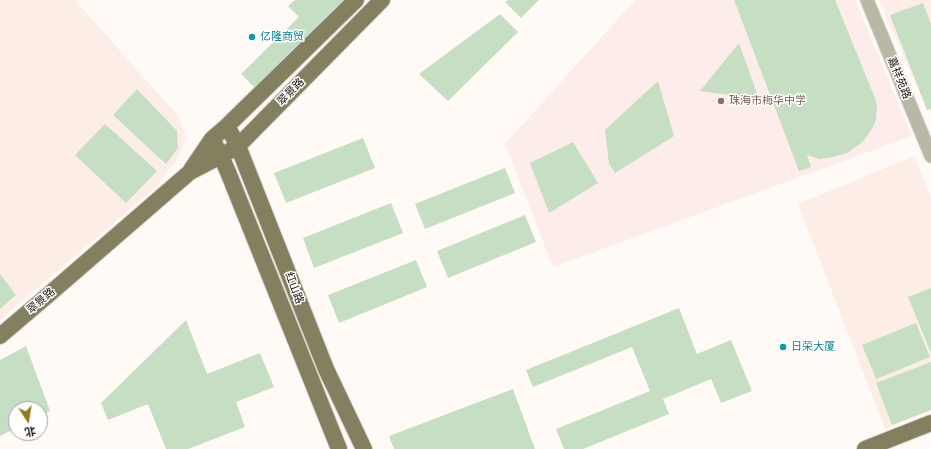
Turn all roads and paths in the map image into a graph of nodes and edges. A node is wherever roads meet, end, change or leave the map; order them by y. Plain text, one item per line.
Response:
1 (356, 0) edge
2 (382, 0) edge
3 (867, 0) edge
4 (227, 126) junction
5 (212, 139) junction
6 (238, 146) junction
7 (221, 156) junction
8 (931, 156) edge
9 (190, 172) junction
10 (0, 336) edge
11 (931, 423) edge
12 (339, 449) edge
13 (364, 449) edge
14 (865, 449) edge

1 - 4 main road, 翠景路
2 - 6 main road, 翠景路
3 - 8 street, 嘉祥苑路
4 - 5 main road, 翠景路
4 - 6 main road, 红山路
5 - 7 main road, 红山路
5 - 9 main road, 翠景路
6 - 7 main road, 翠景路
6 - 13 main road, 红山路
7 - 9 main road, 翠景路
7 - 12 main road, 红山路
9 - 10 main road, 翠景路
11 - 14 main road

